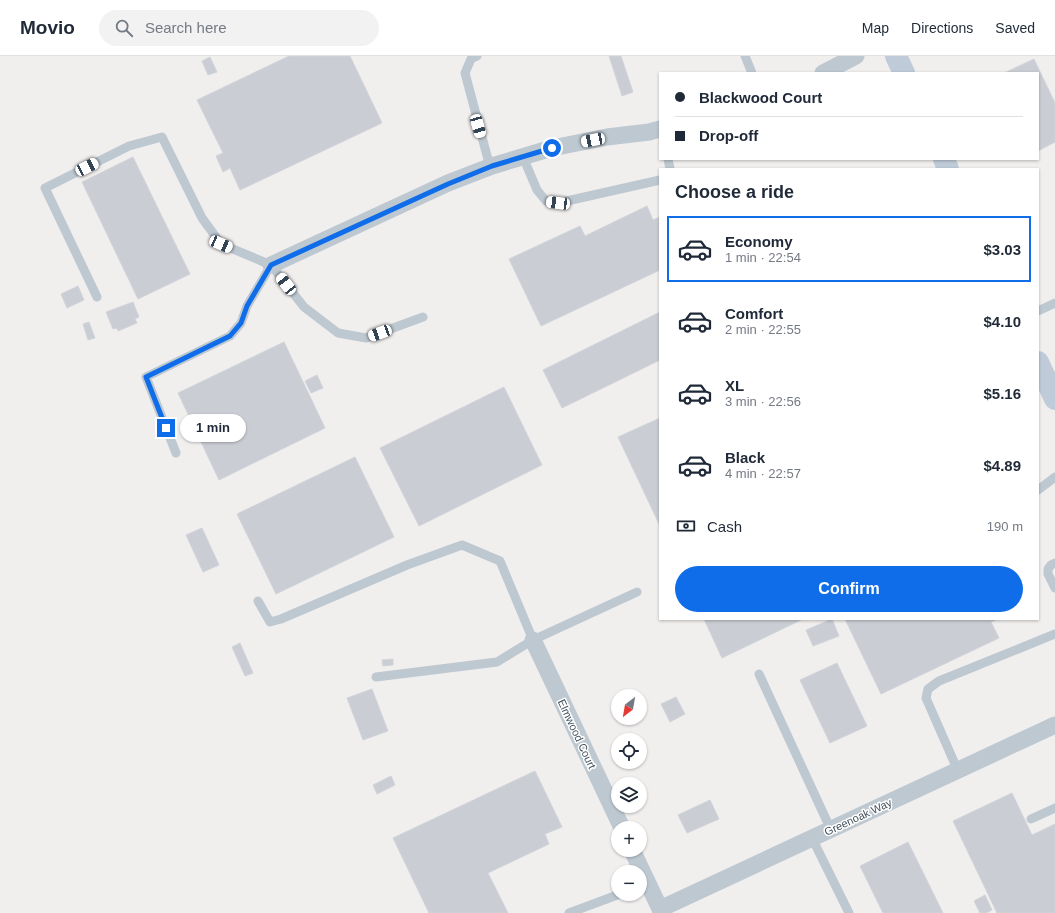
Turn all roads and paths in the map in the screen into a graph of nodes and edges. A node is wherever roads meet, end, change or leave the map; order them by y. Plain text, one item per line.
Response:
1 (477, 56) edge
2 (745, 56) edge
3 (856, 56) edge
4 (896, 56) edge
5 (752, 72) edge
6 (825, 72) edge
7 (904, 72) edge
8 (659, 129) edge
9 (523, 157) junction
10 (490, 167) junction
11 (659, 180) edge
12 (271, 265) junction
13 (97, 297) dead end
14 (1055, 303) edge
15 (1039, 311) edge
16 (423, 316) dead end
17 (1039, 364) edge
18 (1055, 399) edge
19 (176, 453) dead end
20 (1055, 477) edge
21 (1039, 489) edge
22 (1055, 563) edge
23 (1055, 588) edge
24 (637, 592) dead end
25 (258, 601) dead end
26 (1055, 634) edge
27 (533, 640) junction
28 (758, 674) dead end
29 (376, 677) dead end
30 (1055, 725) edge
31 (958, 771) junction
32 (1055, 808) edge
33 (1031, 819) dead end
34 (619, 821) edge
35 (831, 830) junction
36 (812, 838) junction
37 (647, 890) edge
38 (611, 897) edge
39 (661, 911) edge
40 (569, 913) edge
41 (849, 913) edge

1 - 10 lane
2 - 5 lane
3 - 6 street
4 - 7 street
8 - 9 street
9 - 10 street
9 - 11 lane
10 - 12 street
12 - 13 lane
12 - 16 lane
12 - 19 lane
14 - 15 lane
17 - 18 street
20 - 21 lane
22 - 23 lane
24 - 27 lane
25 - 27 lane
26 - 31 lane
27 - 29 lane
27 - 34 street, Elmwood Court
28 - 35 lane
30 - 31 street, Greenoak Way
31 - 35 street, Greenoak Way
32 - 33 lane
35 - 36 street, Greenoak Way
36 - 39 street, Greenoak Way
36 - 41 lane
37 - 39 street
38 - 40 lane

